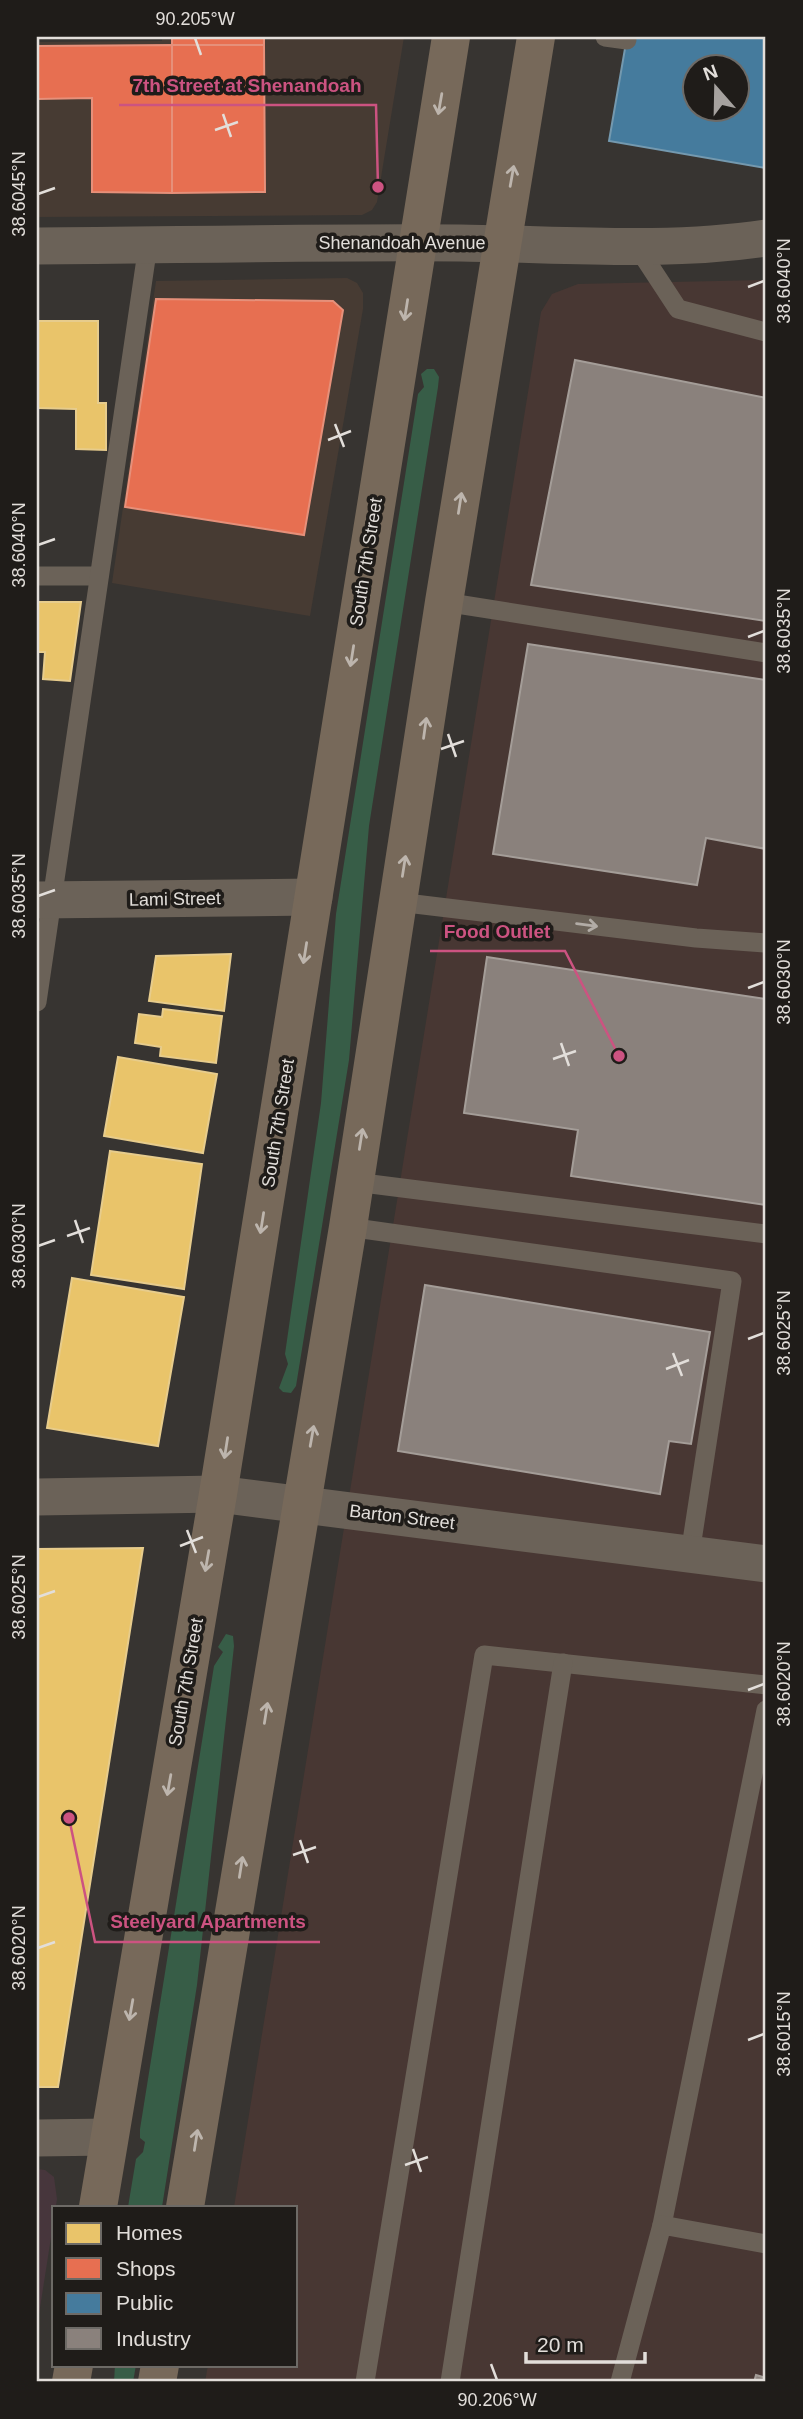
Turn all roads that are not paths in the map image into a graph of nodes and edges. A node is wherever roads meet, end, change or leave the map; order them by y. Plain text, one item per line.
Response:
1 (451, 37) edge
2 (536, 37) edge
3 (605, 37) edge
4 (627, 40) dead end
5 (766, 238) edge
6 (416, 243) junction
7 (501, 243) junction
8 (148, 245) junction
9 (37, 246) edge
10 (638, 248) junction
11 (766, 332) edge
12 (37, 576) edge
13 (99, 576) junction
14 (444, 602) junction
15 (766, 653) edge
16 (314, 897) junction
17 (45, 900) edge
18 (398, 902) junction
19 (766, 943) edge
20 (37, 1002) edge
21 (355, 1182) junction
22 (348, 1227) junction
23 (766, 1234) edge
24 (218, 1494) junction
25 (37, 1497) edge
26 (300, 1503) junction
27 (690, 1554) junction
28 (766, 1564) edge
29 (563, 1663) junction
30 (766, 1685) edge
31 (766, 1710) edge
32 (109, 2137) junction
33 (37, 2138) edge
34 (98, 2206) edge
35 (185, 2206) edge
36 (662, 2225) junction
37 (766, 2244) edge
38 (365, 2382) edge
39 (450, 2382) edge
40 (620, 2382) edge

1 -> 6 main road, South 7th Street
7 -> 2 main road
3 - 4 lane
5 - 10 street, Shenandoah Avenue
6 - 7 street, Shenandoah Avenue
6 - 8 street, Shenandoah Avenue
6 -> 16 main road, South 7th Street
7 - 10 street, Shenandoah Avenue
14 -> 7 main road
8 - 9 street, Shenandoah Avenue
8 - 13 lane
10 - 11 lane
12 - 13 lane
13 - 17 lane
14 - 15 lane
18 -> 14 main road
16 - 17 street, Lami Street
16 -> 24 main road, South 7th Street
17 - 20 lane
18 -> 19 lane
21 -> 18 main road
21 - 22 main road
21 - 23 lane
26 -> 22 main road
22 - 27 lane
24 - 25 street, Barton Street
24 - 26 street, Barton Street
24 -> 32 main road, South 7th Street
26 - 27 street, Barton Street
35 -> 26 main road
27 - 28 street, Barton Street
29 - 30 lane
29 - 38 lane
29 - 39 lane
31 - 36 lane
32 - 33 street
32 - 34 main road, South 7th Street
36 - 37 lane
36 - 40 lane

